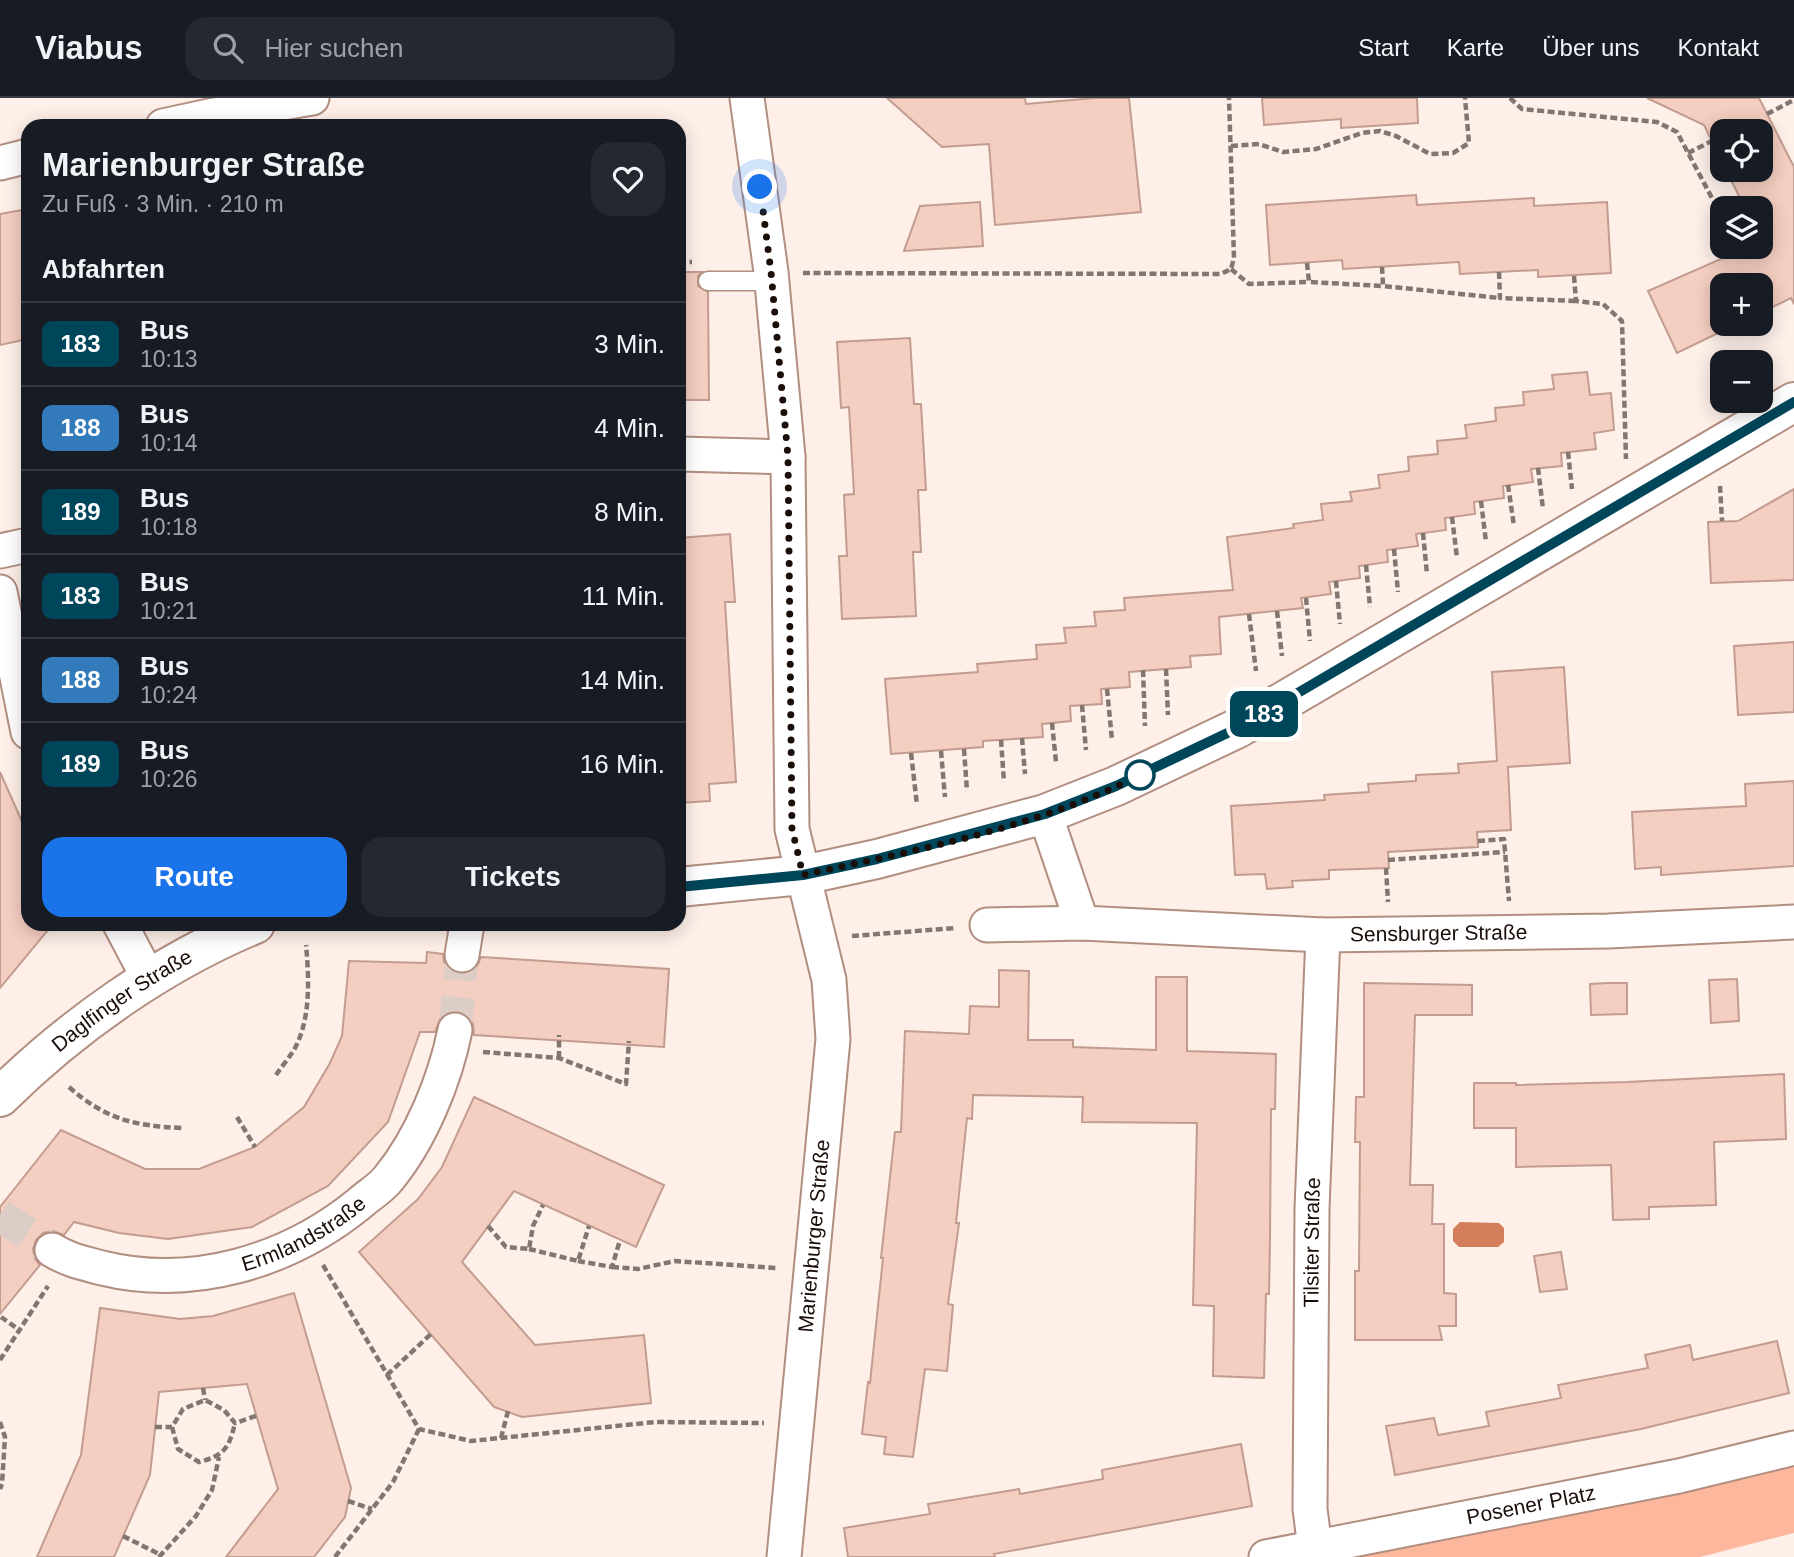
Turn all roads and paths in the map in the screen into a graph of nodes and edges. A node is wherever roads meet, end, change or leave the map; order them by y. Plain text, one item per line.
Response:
1 (312, 98) edge
2 (747, 98) edge
3 (1229, 98) edge
4 (1465, 98) edge
5 (1510, 98) edge
6 (1794, 100) edge
7 (1767, 114) dead end
8 (193, 119) edge
9 (1710, 142) edge
10 (1231, 146) junction
11 (1688, 153) junction
12 (21, 158) edge
13 (0, 163) edge
14 (1711, 196) edge
15 (1307, 263) dead end
16 (1382, 267) dead end
17 (1231, 269) junction
18 (1499, 272) dead end
19 (1574, 276) dead end
20 (771, 277) junction
21 (708, 281) dead end
22 (1309, 282) junction
23 (1383, 286) junction
24 (1500, 298) junction
25 (1576, 300) junction
26 (1794, 402) edge
27 (1568, 452) dead end
28 (686, 454) edge
29 (788, 457) junction
30 (1626, 460) dead end
31 (1538, 468) dead end
32 (1508, 485) dead end
33 (1573, 492) dead end
34 (1481, 501) dead end
35 (1543, 510) dead end
36 (1452, 517) dead end
37 (1514, 527) dead end
38 (1423, 533) dead end
39 (1486, 543) dead end
40 (21, 546) edge
41 (1394, 549) dead end
42 (0, 551) edge
43 (1457, 559) dead end
44 (1366, 565) dead end
45 (1427, 575) dead end
46 (1336, 581) dead end
47 (0, 592) edge
48 (1398, 592) dead end
49 (1306, 597) dead end
50 (1370, 607) dead end
51 (1277, 611) dead end
52 (1249, 614) dead end
53 (1340, 624) dead end
54 (1310, 641) dead end
55 (1282, 656) dead end
56 (1166, 669) dead end
57 (1143, 670) dead end
58 (1256, 671) dead end
59 (1107, 689) dead end
60 (21, 697) edge
61 (1082, 705) dead end
62 (1168, 715) dead end
63 (1052, 723) dead end
64 (1145, 726) dead end
65 (1022, 738) dead end
66 (1001, 740) dead end
67 (1112, 740) dead end
68 (964, 749) dead end
69 (1086, 750) dead end
70 (942, 751) dead end
71 (911, 752) dead end
72 (1056, 762) dead end
73 (1025, 774) dead end
74 (1004, 782) dead end
75 (967, 791) dead end
76 (945, 797) dead end
77 (917, 805) dead end
78 (1045, 814) junction
79 (1478, 841) dead end
80 (1505, 852) junction
81 (1388, 860) dead end
82 (803, 875) junction
83 (686, 886) edge
84 (1794, 922) edge
85 (1082, 923) junction
86 (987, 925) joint
87 (124, 931) edge
88 (239, 931) edge
89 (1511, 933) junction
90 (1323, 935) junction
91 (820, 939) junction
92 (306, 945) dead end
93 (149, 979) junction
94 (559, 1035) dead end
95 (453, 1039) joint
96 (629, 1041) dead end
97 (559, 1058) junction
98 (276, 1075) dead end
99 (69, 1087) dead end
100 (0, 1097) edge
101 (237, 1117) dead end
102 (182, 1128) dead end
103 (255, 1147) dead end
104 (543, 1205) dead end
105 (488, 1226) dead end
106 (589, 1226) dead end
107 (307, 1240) junction
108 (620, 1240) dead end
109 (529, 1249) junction
110 (59, 1255) joint
111 (578, 1261) junction
112 (612, 1267) junction
113 (776, 1268) dead end
114 (1, 1317) edge
115 (18, 1329) junction
116 (431, 1334) dead end
117 (0, 1360) edge
118 (387, 1375) junction
119 (203, 1388) dead end
120 (205, 1400) junction
121 (508, 1411) dead end
122 (256, 1416) dead end
123 (0, 1422) edge
124 (235, 1423) junction
125 (765, 1423) dead end
126 (155, 1427) dead end
127 (172, 1427) junction
128 (419, 1429) junction
129 (501, 1438) junction
130 (1794, 1448) edge
131 (219, 1457) junction
132 (0, 1489) edge
133 (348, 1501) dead end
134 (372, 1509) junction
135 (123, 1536) dead end
136 (1315, 1548) junction
137 (160, 1556) edge
138 (335, 1557) edge
139 (784, 1557) edge
140 (1266, 1557) edge

1 - 8 street
2 - 20 street, Marienburger Straße
3 - 10 path
4 - 10 path
5 - 11 path
6 - 7 path
9 - 11 path
10 - 17 path
11 - 14 path
12 - 13 street
15 - 22 path
16 - 23 path
17 - 20 path
17 - 22 path
18 - 24 path
19 - 25 path
20 - 21 lane
20 - 29 street, Marienburger Straße
22 - 23 path
23 - 24 path
24 - 25 path
25 - 30 path
26 - 78 street
27 - 33 path
28 - 29 street
29 - 82 street, Marienburger Straße
31 - 35 path
32 - 37 path
34 - 39 path
36 - 43 path
38 - 45 path
40 - 42 street
41 - 48 path
44 - 50 path
46 - 53 path
47 - 60 street
49 - 54 path
51 - 55 path
52 - 58 path
56 - 62 path
57 - 64 path
59 - 67 path
61 - 69 path
63 - 72 path
65 - 73 path
66 - 74 path
68 - 75 path
70 - 76 path
71 - 77 path
78 - 82 street
78 - 85 street
79 - 80 path
80 - 81 path
80 - 89 path
82 - 83 street
82 - 91 street, Marienburger Straße
84 - 89 street, Sensburger Straße
85 - 86 street, Sensburger Straße
85 - 90 street, Sensburger Straße
86 - 91 path
87 - 93 street
88 - 93 street, Daglfinger Straße
89 - 90 street, Sensburger Straße
90 - 136 street, Tilsiter Straße
91 - 139 street, Marienburger Straße
92 - 98 path
93 - 100 street, Daglfinger Straße
94 - 97 path
95 - 97 path
95 - 107 street, Ermlandstraße
96 - 97 path
99 - 102 path
101 - 103 path
104 - 109 path
105 - 109 path
106 - 111 path
107 - 110 street, Ermlandstraße
107 - 118 path
108 - 112 path
109 - 111 path
110 - 115 path
111 - 112 path
112 - 113 path
114 - 115 path
115 - 117 path
116 - 118 path
118 - 128 path
119 - 120 path
120 - 124 path
120 - 127 path
121 - 129 path
122 - 124 path
123 - 132 path
124 - 131 path
125 - 129 path
126 - 127 path
127 - 131 path
128 - 129 path
128 - 134 path
130 - 136 street, Posener Platz
131 - 137 path
133 - 134 path
134 - 138 path
135 - 137 path
136 - 140 street, Posener Platz

